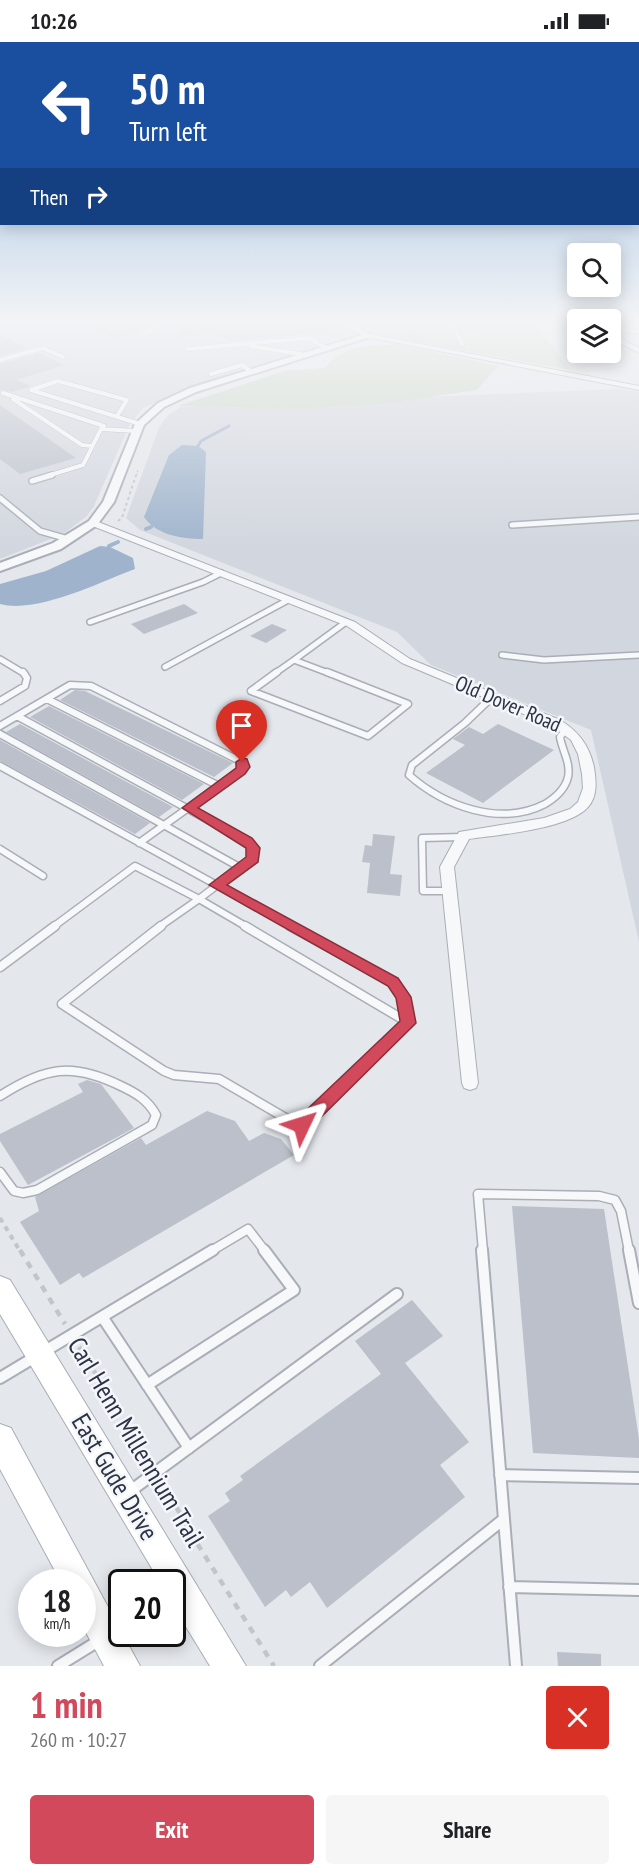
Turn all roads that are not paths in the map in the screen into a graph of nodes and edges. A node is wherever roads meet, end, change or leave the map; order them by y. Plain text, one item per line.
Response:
1 (9, 397) edge
2 (15, 397) edge
3 (52, 397) edge
4 (115, 397) edge
5 (180, 397) edge
6 (117, 416) junction
7 (138, 428) junction
8 (101, 429) junction
9 (92, 446) junction
10 (32, 481) dead end
11 (0, 498) edge
12 (639, 517) edge
13 (93, 523) junction
14 (512, 525) dead end
15 (69, 539) junction
16 (0, 567) edge
17 (220, 573) junction
18 (288, 600) junction
19 (90, 622) dead end
20 (346, 622) junction
21 (502, 655) dead end
22 (639, 655) edge
23 (0, 659) edge
24 (292, 659) junction
25 (165, 667) dead end
26 (492, 697) junction
27 (46, 699) junction
28 (0, 701) edge
29 (17, 716) junction
30 (0, 726) edge
31 (566, 729) junction
32 (0, 734) edge
33 (0, 766) edge
34 (219, 786) junction
35 (189, 808) junction
36 (165, 825) junction
37 (463, 837) junction
38 (139, 843) junction
39 (0, 849) edge
40 (241, 868) junction
41 (43, 876) dead end
42 (216, 885) junction
43 (449, 891) junction
44 (198, 898) junction
45 (0, 966) edge
46 (409, 1023) junction
47 (470, 1083) dead end
48 (0, 1096) edge
49 (0, 1172) edge
50 (0, 1289) edge
51 (397, 1294) dead end
52 (639, 1303) edge
53 (103, 1318) junction
54 (40, 1355) junction
55 (0, 1378) edge
56 (147, 1385) junction
57 (189, 1448) junction
58 (5, 1455) edge
59 (500, 1475) junction
60 (639, 1478) edge
61 (125, 1495) junction
62 (504, 1520) junction
63 (71, 1569) edge
64 (509, 1587) junction
65 (639, 1590) edge
66 (96, 1616) edge
67 (107, 1636) junction
68 (58, 1666) edge
69 (123, 1666) edge
70 (229, 1666) edge
71 (320, 1666) edge
72 (516, 1666) edge

1 - 9 lane
2 - 8 lane
3 - 6 lane
4 - 6 lane
5 - 7 street
6 - 7 lane
7 - 8 lane
7 - 13 street
8 - 9 lane
9 - 10 lane
11 - 15 lane
12 - 14 lane
13 - 15 street
13 - 17 street, Old Dover Road
15 - 16 street
17 - 18 street, Old Dover Road
17 - 19 lane
18 - 20 street, Old Dover Road
18 - 25 lane
20 - 24 lane
20 - 26 street, Old Dover Road
21 - 22 lane
23 - 28 lane
24 - 24 lane
26 - 31 street, Old Dover Road
26 - 31 lane
27 - 29 lane
27 - 34 lane
27 - 34 lane
29 - 30 lane
29 - 35 lane
31 - 37 street, Old Dover Road
32 - 36 lane
33 - 38 lane
34 - 35 lane
35 - 36 lane
35 - 40 lane
36 - 38 lane
36 - 40 lane
37 - 43 street
37 - 43 lane
38 - 42 lane
39 - 41 lane
40 - 42 lane
42 - 44 lane
42 - 46 lane
43 - 47 street
44 - 45 lane
44 - 46 lane
44 - 46 lane
48 - 49 lane
50 - 54 main road, East Gude Drive
51 - 57 lane
52 - 59 lane
53 - 54 lane
53 - 56 lane
53 - 56 lane
54 - 55 lane
54 - 61 main road, East Gude Drive
56 - 57 lane
57 - 61 lane
58 - 63 main road
59 - 60 lane
59 - 62 lane
61 - 70 main road, East Gude Drive
62 - 64 lane
62 - 71 lane
64 - 65 lane
64 - 72 lane
66 - 67 main road
67 - 68 lane
67 - 69 main road

